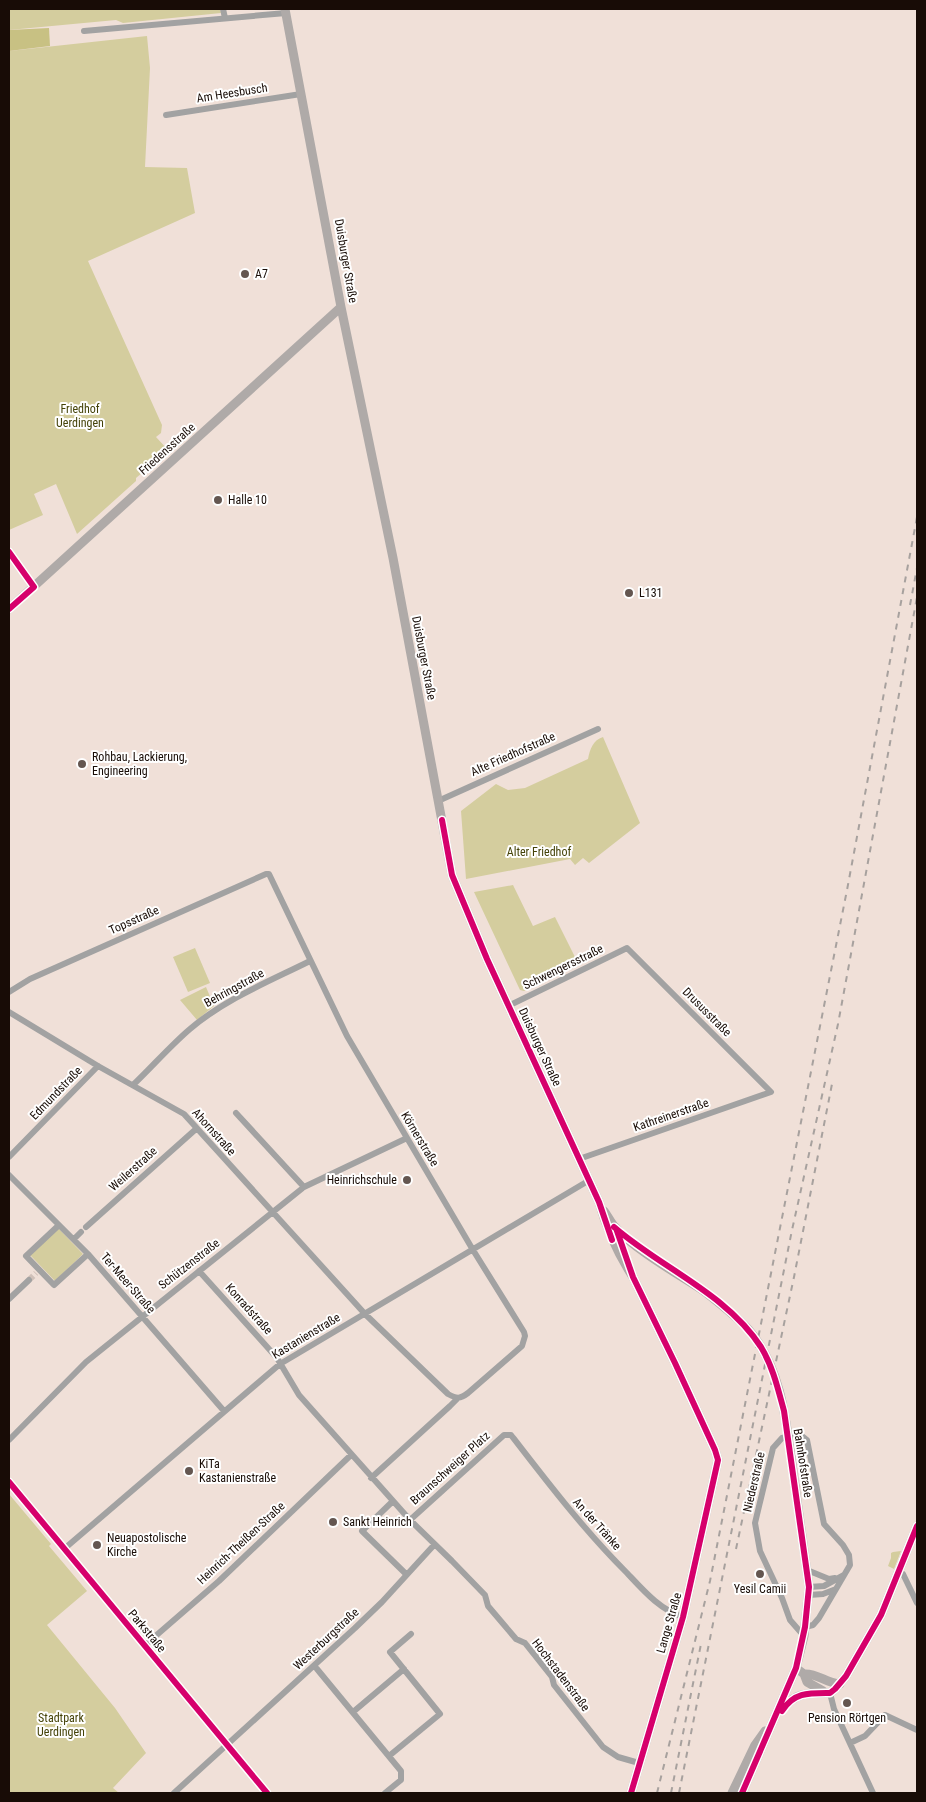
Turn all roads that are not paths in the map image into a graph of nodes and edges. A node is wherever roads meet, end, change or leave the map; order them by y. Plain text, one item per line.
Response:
1 (223, 9) edge
2 (285, 11) edge
3 (225, 18) junction
4 (84, 31) dead end
5 (301, 94) junction
6 (166, 115) dead end
7 (341, 307) junction
8 (9, 609) edge
9 (598, 729) dead end
10 (438, 801) junction
11 (269, 874) joint
12 (627, 948) joint
13 (310, 961) junction
14 (9, 992) edge
15 (508, 1006) junction
16 (9, 1012) edge
17 (98, 1066) junction
18 (133, 1085) junction
19 (771, 1092) joint
20 (236, 1113) dead end
21 (196, 1129) junction
22 (407, 1138) junction
23 (9, 1156) edge
24 (578, 1159) junction
25 (9, 1176) edge
26 (588, 1181) junction
27 (304, 1187) junction
28 (599, 1202) junction
29 (272, 1213) junction
30 (59, 1224) junction
31 (86, 1227) dead end
32 (614, 1227) junction
33 (80, 1232) dead end
34 (74, 1239) junction
35 (473, 1250) junction
36 (646, 1252) junction
37 (88, 1254) junction
38 (629, 1265) junction
39 (199, 1270) junction
40 (634, 1278) junction
41 (29, 1280) tunnel mouth
42 (9, 1299) edge
43 (365, 1314) junction
44 (142, 1316) junction
45 (280, 1364) junction
46 (457, 1399) junction
47 (224, 1410) junction
48 (506, 1434) joint
49 (9, 1440) edge
50 (351, 1455) junction
51 (717, 1457) joint
52 (371, 1478) junction
53 (9, 1482) edge
54 (393, 1501) junction
55 (410, 1520) junction
56 (917, 1526) edge
57 (434, 1544) junction
58 (64, 1549) junction
59 (807, 1570) junction
60 (899, 1572) junction
61 (406, 1574) junction
62 (845, 1574) junction
63 (838, 1578) junction
64 (836, 1590) junction
65 (809, 1591) junction
66 (917, 1603) edge
67 (683, 1617) junction
68 (805, 1631) junction
69 (411, 1634) dead end
70 (144, 1646) junction
71 (796, 1668) junction
72 (317, 1669) dead end
73 (404, 1669) junction
74 (804, 1674) junction
75 (840, 1684) junction
76 (830, 1694) junction
77 (353, 1712) junction
78 (775, 1717) junction
79 (770, 1729) junction
80 (917, 1730) edge
81 (850, 1743) junction
82 (228, 1745) junction
83 (389, 1756) junction
84 (639, 1763) junction
85 (174, 1793) edge
86 (267, 1793) edge
87 (385, 1793) edge
88 (631, 1793) edge
89 (732, 1793) edge
90 (742, 1793) edge
91 (873, 1793) edge

1 - 3 street
2 - 3 street, Duisburger Straße
2 - 5 main road, Duisburger Straße
3 - 4 street, Duisburger Straße
5 - 6 street, Am Heesbusch
5 - 7 main road, Duisburger Straße
7 - 8 main road, Friedensstraße
7 - 10 main road, Duisburger Straße
9 - 10 street, Alte Friedhofstraße
10 - 15 main road, Duisburger Straße
11 - 13 street, Körnerstraße
11 - 14 street, Topsstraße
12 - 15 street, Schwengersstraße
12 - 19 street, Drususstraße
13 - 18 street, Behringstraße
13 - 22 street, Körnerstraße
15 - 24 main road, Duisburger Straße
16 - 17 street, Ahornstraße
17 - 18 street, Ahornstraße
17 - 23 street, Edmundstraße
18 - 21 street, Ahornstraße
19 - 24 street, Kathreinerstraße
20 - 27 street
21 - 29 street, Ahornstraße
21 - 31 street, Weilerstraße
22 - 27 street, Schützenstraße
22 - 35 street, Körnerstraße
24 - 26 main road, Duisburger Straße
25 - 30 street, Ter-Meer-Straße
26 - 28 main road, Duisburger Straße
26 - 35 street, Kastanienstraße
27 - 29 street, Schützenstraße
28 - 32 main road, Bahnhofstraße
28 - 40 main road, Duisburger Straße
29 - 39 street, Schützenstraße
29 - 43 street, Ahornstraße
30 - 34 street, Ter-Meer-Straße
30 - 37 street
32 - 36 main road, Bahnhofstraße
32 - 38 main road, Duisburger Straße
33 - 34 street
34 - 37 street, Ter-Meer-Straße
35 - 43 street, Kastanienstraße
35 - 46 street, Körnerstraße
36 - 38 main road
36 - 59 main road, Bahnhofstraße, bridge
37 - 44 street, Ter-Meer-Straße
38 - 40 main road, Duisburger Straße
39 - 44 street, Schützenstraße
39 - 45 street, Konradstraße
40 - 51 main road, Duisburger Straße
41 - 42 street
43 - 45 street, Kastanienstraße
43 - 46 street
44 - 47 street, Ter-Meer-Straße
44 - 49 street, Schützenstraße
45 - 47 street, Kastanienstraße
45 - 50 street
46 - 52 street
47 - 58 street, Kastanienstraße
48 - 55 street, Braunschweiger Platz
48 - 67 street, An der Tränke
50 - 52 street
50 - 70 street, Heinrich-Theißen-Straße
51 - 67 main road, Lange Straße
52 - 54 street, Hochstadenstraße
53 - 58 street, Parkstraße
54 - 55 street, Hochstadenstraße
54 - 61 street
55 - 57 street, Hochstadenstraße
56 - 60 main road
57 - 61 street, Westerburgstraße
57 - 84 street, Hochstadenstraße
58 - 70 street, Parkstraße
59 - 63 street
59 - 65 main road, Bahnhofstraße
60 - 66 street
60 - 75 main road
61 - 82 street, Westerburgstraße
62 - 63 street
62 - 64 street, Niederstraße
62 - 68 street, Niederstraße
63 - 65 street
64 - 65 street
64 - 68 street, Niederstraße
65 - 68 main road, Bahnhofstraße
67 - 84 main road, Lange Straße
68 - 71 main road, Bahnhofstraße
69 - 73 street
70 - 82 street, Parkstraße
71 - 74 main road
71 - 78 main road, Bahnhofstraße
72 - 77 street
73 - 77 street
73 - 83 street
74 - 75 main road
74 - 76 main road
75 - 76 main road
76 - 79 main road
76 - 81 street
77 - 83 street
78 - 79 main road, Bahnhofstraße
78 - 89 main road, Bahnhofstraße
79 - 90 main road, Bahnhofstraße
80 - 81 street
81 - 91 street
82 - 85 street, Westerburgstraße
82 - 86 street, Parkstraße
83 - 87 street
84 - 88 main road, Lange Straße

